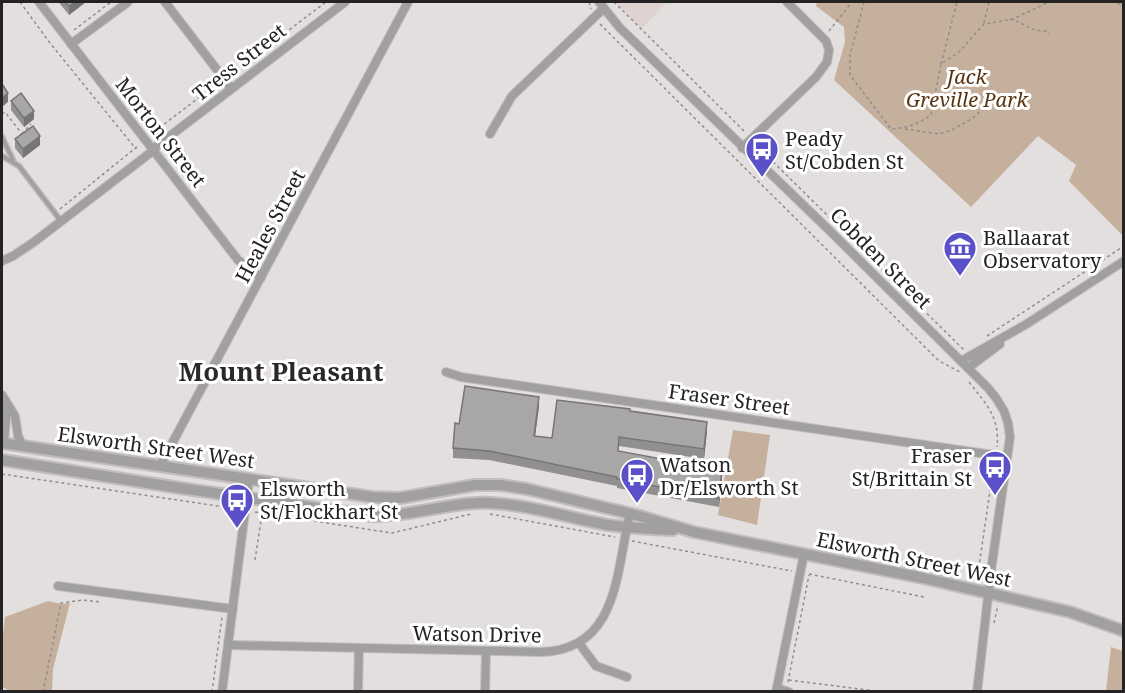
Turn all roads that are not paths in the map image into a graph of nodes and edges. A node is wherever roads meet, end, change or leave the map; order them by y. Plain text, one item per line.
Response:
1 (39, 2) edge
2 (128, 2) edge
3 (165, 2) edge
4 (345, 2) edge
5 (408, 2) edge
6 (787, 2) edge
7 (601, 5) edge
8 (71, 44) junction
9 (231, 88) junction
10 (490, 134) dead end
11 (2, 137) edge
12 (742, 148) junction
13 (154, 150) junction
14 (2, 156) edge
15 (18, 165) junction
16 (59, 218) junction
17 (2, 261) edge
18 (1124, 261) edge
19 (261, 278) junction
20 (1025, 325) junction
21 (961, 361) junction
22 (968, 368) junction
23 (446, 372) dead end
24 (3, 398) edge
25 (3, 443) edge
26 (22, 446) junction
27 (1007, 457) junction
28 (2, 460) edge
29 (160, 466) junction
30 (249, 480) junction
31 (247, 498) junction
32 (630, 513) junction
33 (627, 527) junction
34 (694, 532) junction
35 (804, 554) junction
36 (58, 586) dead end
37 (988, 594) junction
38 (233, 609) junction
39 (1124, 631) edge
40 (579, 643) junction
41 (228, 645) junction
42 (359, 648) junction
43 (486, 651) junction
44 (627, 677) dead end
45 (776, 690) edge
46 (222, 692) edge
47 (358, 692) edge
48 (485, 692) edge
49 (789, 692) edge
50 (977, 692) edge

1 - 8 street, Morton Street
2 - 8 street
3 - 9 street
4 - 9 street, Tress Street
5 - 19 street, Heales Street
6 - 12 street
7 - 10 street
7 - 12 street, Cobden Street
8 - 13 street, Morton Street
9 - 13 street, Tress Street
11 - 15 lane
12 - 21 street, Cobden Street
13 - 16 street, Tress Street
13 - 19 street, Morton Street
14 - 15 lane
15 - 16 lane
16 - 17 street, Tress Street
18 - 20 street
19 - 29 street, Heales Street
20 - 21 street
20 - 22 street
21 - 22 street, Cobden Street
22 - 27 street, Cobden Street
23 - 27 street, Fraser Street
24 - 25 street
24 - 26 street
25 - 26 street, Elsworth Street West
26 - 29 street, Elsworth Street West
27 - 37 street, Cobden Street
28 - 31 street, Elsworth Street West
29 - 30 street, Elsworth Street West
30 - 31 street
30 - 32 street, Elsworth Street West
31 - 33 street, Elsworth Street West
31 - 38 street
32 - 33 street, Watson Drive
32 - 34 street, Elsworth Street West
33 - 34 street, Elsworth Street West
33 - 40 street, Watson Drive
34 - 35 street, Elsworth Street West
35 - 37 street, Elsworth Street West
35 - 45 street
36 - 38 street
37 - 39 street, Elsworth Street West
37 - 50 street, Cobden Street
38 - 41 street
40 - 43 street, Watson Drive
40 - 44 street
41 - 42 street, Watson Drive
41 - 46 street
42 - 43 street, Watson Drive
42 - 47 street
43 - 48 street
45 - 49 street

